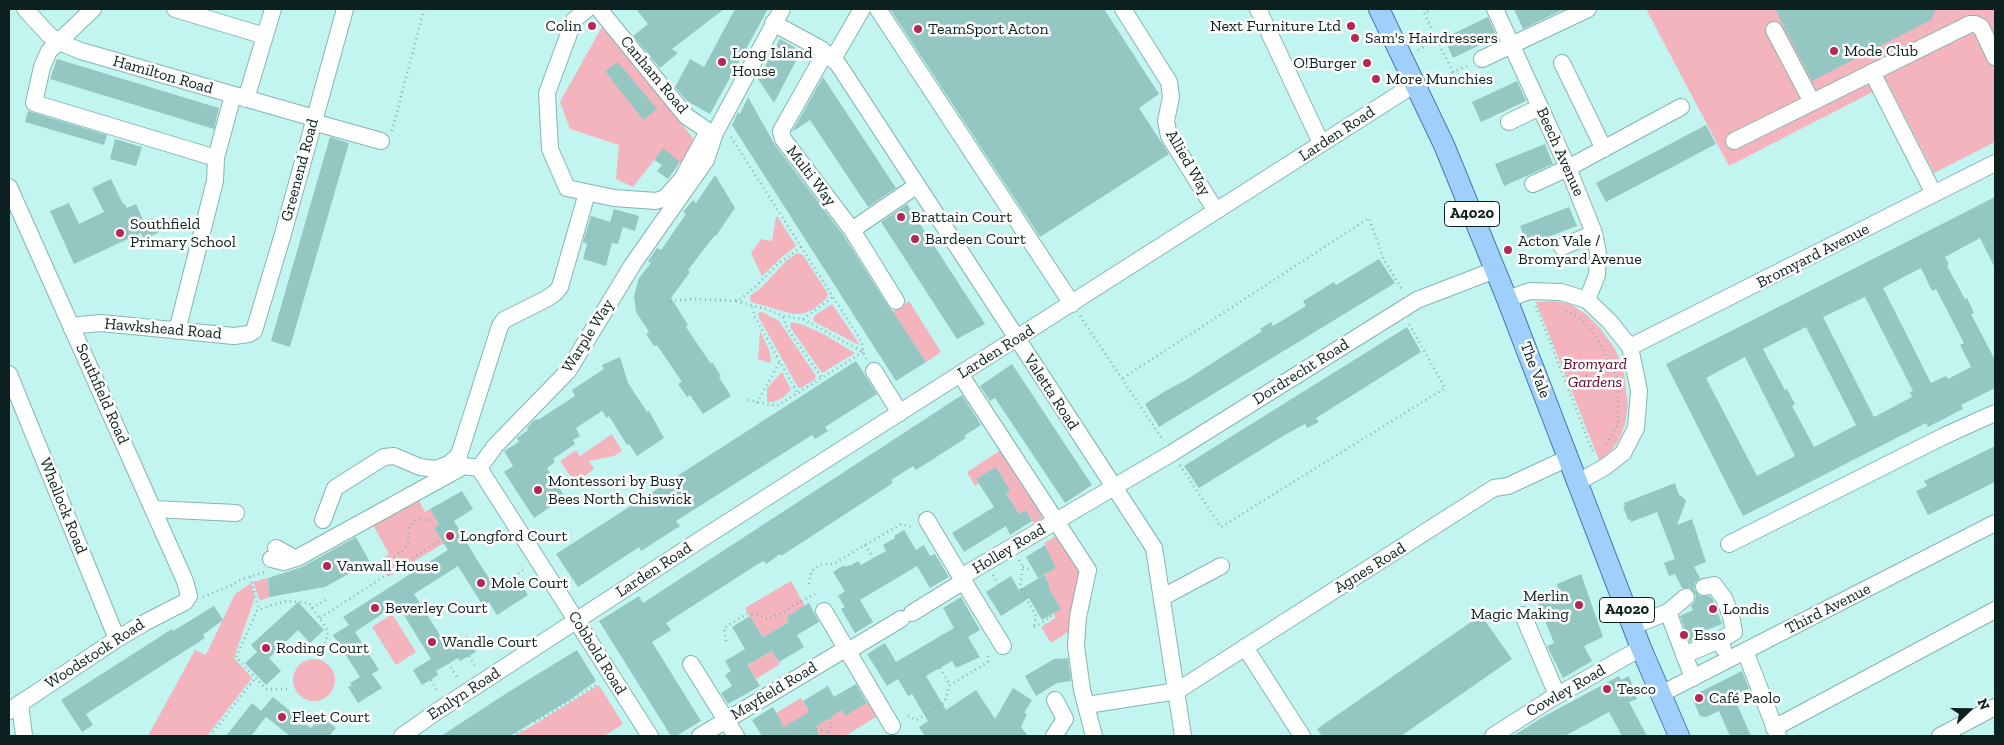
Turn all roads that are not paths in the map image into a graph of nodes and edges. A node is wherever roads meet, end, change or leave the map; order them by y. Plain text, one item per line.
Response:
1 (25, 9) edge
2 (93, 9) edge
3 (176, 9) edge
4 (273, 9) edge
5 (345, 9) edge
6 (587, 9) edge
7 (599, 9) edge
8 (782, 9) edge
9 (862, 9) edge
10 (878, 9) edge
11 (1123, 9) edge
12 (1258, 9) edge
13 (1379, 9) edge
14 (1495, 9) edge
15 (1588, 9) edge
16 (773, 23) junction
17 (1774, 30) dead end
18 (265, 36) junction
19 (59, 42) junction
20 (1512, 46) junction
21 (829, 56) junction
22 (1995, 57) edge
23 (1482, 59) road end
24 (1562, 63) dead end
25 (1872, 72) junction
26 (1415, 84) junction
27 (240, 97) junction
28 (1812, 102) junction
29 (1540, 107) junction
30 (1681, 107) dead end
31 (314, 120) junction
32 (1509, 122) dead end
33 (717, 132) junction
34 (381, 141) road end
35 (1734, 141) dead end
36 (1321, 143) junction
37 (1604, 149) junction
38 (216, 158) junction
39 (1995, 164) edge
40 (1568, 168) junction
41 (1532, 184) dead end
42 (916, 186) junction
43 (9, 187) edge
44 (587, 194) junction
45 (1934, 194) junction
46 (1216, 211) junction
47 (852, 230) junction
48 (1594, 233) junction
49 (1562, 247) dead end
50 (1495, 270) junction
51 (1507, 299) junction
52 (1586, 300) junction
53 (896, 301) dead end
54 (1072, 304) junction
55 (72, 328) junction
56 (176, 331) junction
57 (254, 331) joint
58 (1016, 339) junction
59 (1630, 347) junction
60 (874, 371) dead end
61 (9, 374) edge
62 (960, 374) junction
63 (1995, 412) edge
64 (900, 413) junction
65 (1568, 458) junction
66 (479, 468) junction
67 (1578, 482) junction
68 (1114, 488) junction
69 (153, 509) junction
70 (236, 513) dead end
71 (323, 520) dead end
72 (1056, 521) junction
73 (1995, 523) edge
74 (921, 524) road end
75 (1729, 544) dead end
76 (272, 559) road end
77 (1221, 566) dead end
78 (963, 579) junction
79 (1704, 587) dead end
80 (1163, 597) junction
81 (1686, 597) dead end
82 (185, 602) joint
83 (1995, 610) edge
84 (824, 611) dead end
85 (1668, 612) junction
86 (1523, 615) dead end
87 (577, 621) junction
88 (1633, 626) junction
89 (117, 639) junction
90 (1720, 640) junction
91 (1003, 646) dead end
92 (1245, 647) junction
93 (1641, 648) junction
94 (847, 650) junction
95 (1745, 651) junction
96 (1684, 655) junction
97 (1728, 659) junction
98 (691, 664) dead end
99 (1693, 678) junction
100 (1177, 691) junction
101 (1661, 694) junction
102 (1557, 695) junction
103 (1055, 700) dead end
104 (14, 707) edge
105 (1995, 707) edge
106 (1077, 713) junction
107 (726, 720) junction
108 (892, 726) dead end
109 (1776, 732) edge
110 (24, 736) edge
111 (402, 736) edge
112 (650, 736) edge
113 (700, 736) edge
114 (736, 736) edge
115 (1054, 736) edge
116 (1094, 736) edge
117 (1183, 736) edge
118 (1302, 736) edge
119 (1493, 736) edge
120 (1679, 736) edge
121 (1940, 736) edge

1 - 19 street, Hamilton Road
2 - 19 street
3 - 18 street
4 - 18 street
5 - 31 street, Greenend Road
6 - 44 street
7 - 33 street, Canham Road
8 - 16 street, Warple Way
9 - 21 street
10 - 54 street
11 - 46 street, Allied Way
12 - 36 street
13 - 26 main road, The Vale / A4020
14 - 20 street, Beech Avenue
15 - 20 street
16 - 21 street, Valetta Road
16 - 33 street, Warple Way
17 - 28 street
18 - 27 street
19 - 27 street, Hamilton Road
19 - 38 street
20 - 23 street
20 - 29 street, Beech Avenue
21 - 42 street, Valetta Road
21 - 47 street, Multi Way
22 - 25 street
24 - 37 street
25 - 28 street
25 - 45 street
26 - 36 street, Larden Road
26 - 50 main road, The Vale / A4020
27 - 31 street, Hamilton Road
27 - 38 street
28 - 35 street
29 - 32 street
29 - 40 street, Beech Avenue
30 - 37 street
31 - 34 street, Hamilton Road
31 - 57 street, Greenend Road
33 - 44 street
33 - 66 street, Warple Way
36 - 46 street, Larden Road
37 - 40 street
38 - 56 street
39 - 45 street, Bromyard Avenue
40 - 41 street
40 - 48 street, Beech Avenue
42 - 47 street
42 - 58 street, Valetta Road
43 - 55 street, Southfield Road
44 - 71 street
45 - 59 street, Bromyard Avenue
46 - 54 street, Larden Road
47 - 53 street
48 - 49 street
48 - 52 street, Beech Avenue
50 - 51 main road, The Vale / A4020
50 - 68 street, Dordrecht Road
51 - 52 street
51 - 65 main road, The Vale / A4020
52 - 59 street
54 - 58 street, Larden Road
55 - 56 street, Hawkshead Road
55 - 69 street, Southfield Road
56 - 57 street, Hawkshead Road
58 - 62 street, Larden Road
58 - 68 street, Valetta Road
59 - 67 street
60 - 64 street
61 - 89 street, Whellock Road
62 - 64 street, Larden Road
62 - 72 street
63 - 75 street
64 - 87 street, Larden Road
65 - 67 main road, The Vale / A4020
65 - 92 street, Agnes Road
66 - 76 street
66 - 87 street, Cobbold Road
67 - 88 main road, The Vale / A4020
68 - 72 street, Holley Road
68 - 80 street, Valetta Road
69 - 70 street
69 - 82 street, Southfield Road
72 - 78 street, Holley Road
72 - 106 street
73 - 95 street, Third Avenue
74 - 78 street
77 - 80 street
78 - 91 street
78 - 94 street, Holley Road
79 - 90 street
80 - 100 street, Valetta Road
81 - 85 street
82 - 89 street, Woodstock Road
83 - 109 street
84 - 94 street
85 - 88 street
85 - 96 street
86 - 102 street
87 - 111 street, Emlyn Road
87 - 112 street, Cobbold Road
88 - 93 main road, The Vale / A4020
89 - 104 street, Woodstock Road
90 - 96 street
90 - 97 street
92 - 100 street, Agnes Road
92 - 118 street
93 - 101 main road, The Vale / A4020
93 - 102 street, Cowley Road
94 - 107 street, Mayfield Road
94 - 108 street
95 - 97 street, Third Avenue
95 - 109 street
96 - 99 street
97 - 99 street, Third Avenue
98 - 107 street
99 - 101 street, Third Avenue
100 - 106 street
100 - 117 street, Valetta Road
101 - 120 main road, The Vale / A4020
102 - 119 street, Cowley Road
103 - 106 street
104 - 110 street
105 - 121 street
106 - 115 street
106 - 116 street
107 - 113 street, Mayfield Road
107 - 114 street

